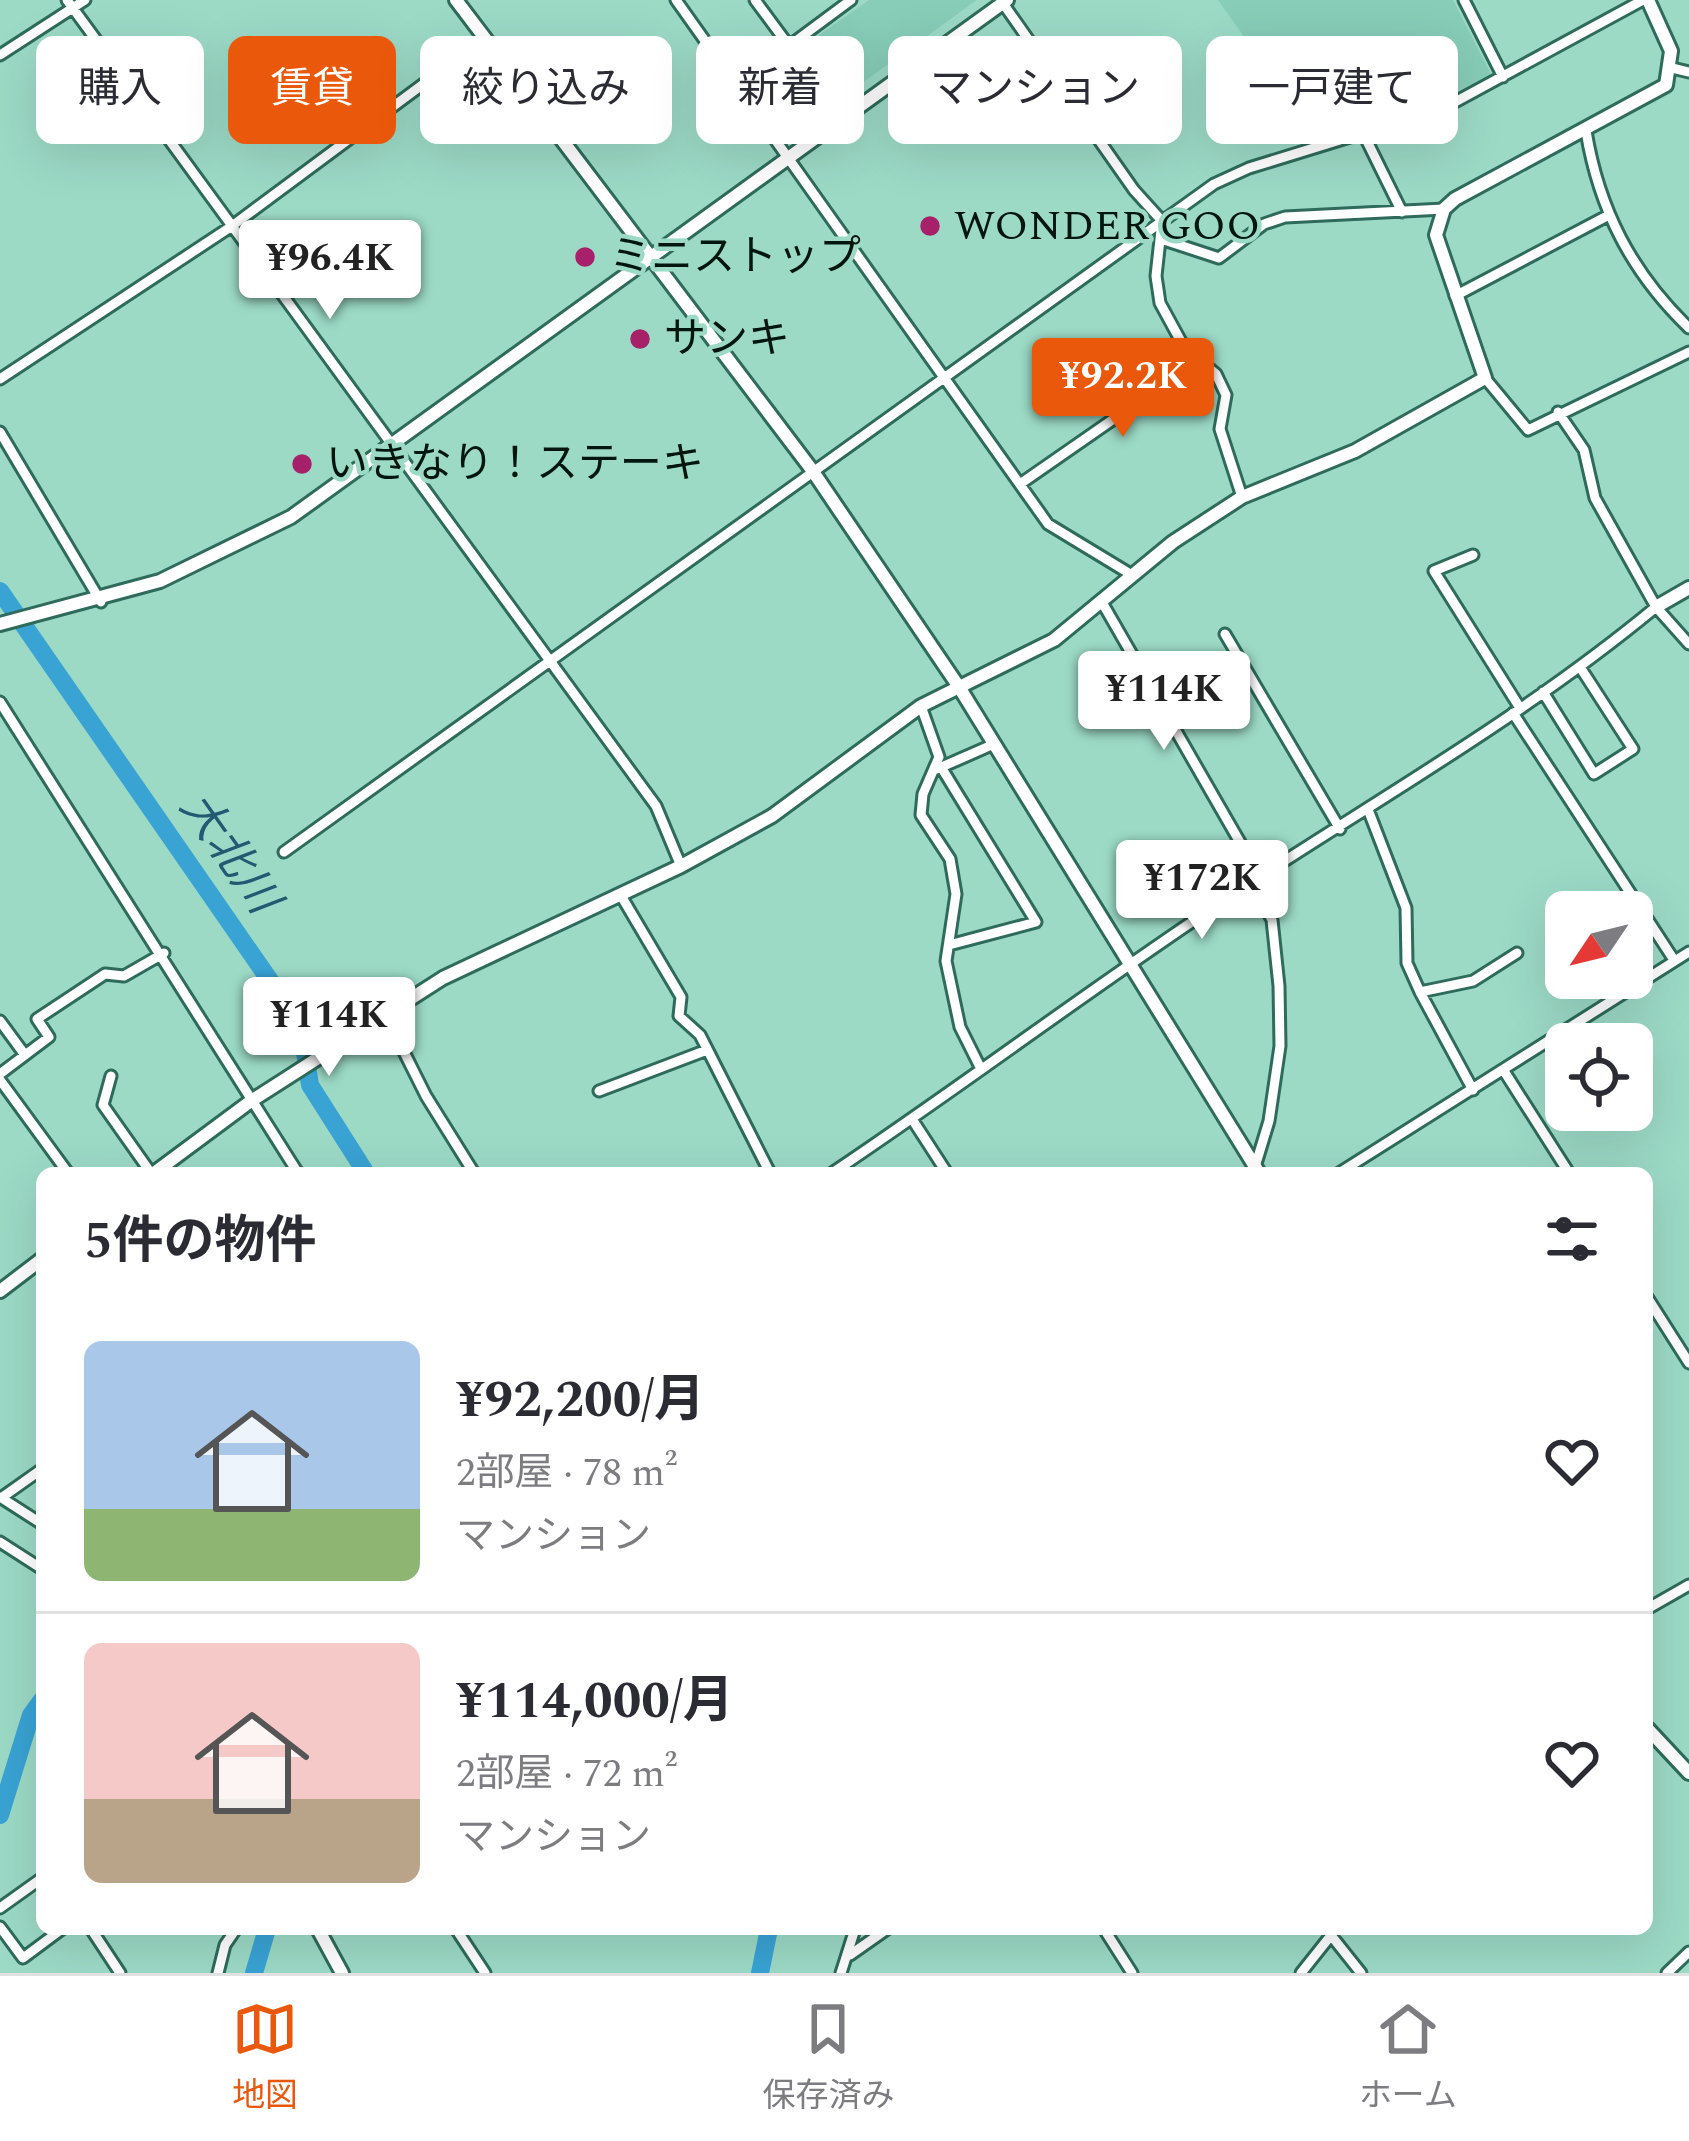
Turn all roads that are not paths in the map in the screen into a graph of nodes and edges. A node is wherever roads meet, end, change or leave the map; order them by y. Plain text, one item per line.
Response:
1 (85, 0) edge
2 (456, 0) edge
3 (676, 0) edge
4 (754, 0) edge
5 (851, 0) edge
6 (1464, 0) edge
7 (1645, 0) edge
8 (1004, 1) edge
9 (70, 4) edge
10 (482, 36) edge
11 (781, 36) edge
12 (802, 36) edge
13 (0, 55) edge
14 (1672, 68) junction
15 (1689, 72) edge
16 (1502, 77) junction
17 (420, 86) edge
18 (1458, 101) edge
19 (864, 103) edge
20 (1586, 131) junction
21 (563, 144) edge
22 (808, 144) edge
23 (1327, 144) edge
24 (1368, 144) edge
25 (790, 157) junction
26 (1444, 209) junction
27 (1402, 212) junction
28 (1609, 215) junction
29 (1162, 221) junction
30 (232, 226) junction
31 (1163, 240) junction
32 (649, 258) junction
33 (1455, 296) junction
34 (1689, 328) edge
35 (1689, 352) edge
36 (1200, 358) junction
37 (943, 376) junction
38 (1485, 378) junction
39 (0, 379) edge
40 (1558, 412) junction
41 (0, 432) edge
42 (393, 445) junction
43 (812, 470) junction
44 (1020, 484) junction
45 (1242, 497) junction
46 (1473, 556) dead end
47 (1132, 575) junction
48 (1689, 587) edge
49 (97, 602) junction
50 (1102, 604) junction
51 (1656, 607) junction
52 (0, 624) edge
53 (1225, 634) dead end
54 (1689, 644) edge
55 (550, 665) junction
56 (1580, 667) junction
57 (959, 687) junction
58 (1543, 692) junction
59 (0, 702) edge
60 (921, 706) junction
61 (1517, 710) junction
62 (994, 744) junction
63 (936, 769) junction
64 (1369, 812) junction
65 (1340, 829) junction
66 (284, 852) dead end
67 (681, 866) junction
68 (1252, 882) junction
69 (620, 894) junction
70 (949, 945) junction
71 (1689, 952) edge
72 (164, 953) junction
73 (1517, 953) dead end
74 (1674, 960) junction
75 (1129, 963) junction
76 (1420, 992) junction
77 (381, 1019) junction
78 (0, 1021) edge
79 (707, 1049) junction
80 (26, 1054) junction
81 (980, 1066) junction
82 (1504, 1071) junction
83 (111, 1076) dead end
84 (0, 1077) edge
85 (599, 1090) dead end
86 (1473, 1090) junction
87 (254, 1098) junction
88 (912, 1119) junction
89 (64, 1167) edge
90 (148, 1167) edge
91 (160, 1167) edge
92 (294, 1167) edge
93 (470, 1167) edge
94 (767, 1167) edge
95 (841, 1167) edge
96 (943, 1167) edge
97 (1255, 1167) edge
98 (1258, 1167) edge
99 (1350, 1167) edge
100 (1565, 1167) edge
101 (36, 1264) edge
102 (0, 1291) edge
103 (1653, 1306) edge
104 (1689, 1363) edge
105 (36, 1473) edge
106 (1, 1497) edge
107 (36, 1520) edge
108 (0, 1542) edge
109 (36, 1565) edge
110 (1689, 1585) edge
111 (1653, 1606) edge
112 (1653, 1734) edge
113 (1689, 1773) edge
114 (36, 1882) edge
115 (0, 1908) edge
116 (0, 1927) edge
117 (54, 1935) edge
118 (95, 1935) edge
119 (232, 1935) edge
120 (322, 1935) edge
121 (460, 1935) edge
122 (854, 1935) edge
123 (878, 1935) edge
124 (1108, 1935) edge
125 (1331, 1935) edge
126 (1335, 1935) edge
127 (1689, 1952) edge
128 (850, 1955) junction
129 (120, 1973) edge
130 (218, 1973) edge
131 (342, 1973) edge
132 (485, 1973) edge
133 (841, 1973) edge
134 (1132, 1973) edge
135 (1300, 1973) edge
136 (1360, 1973) edge
137 (1667, 1973) edge

1 - 9 street
2 - 10 street
3 - 25 street
4 - 11 street
5 - 12 street
6 - 16 street
7 - 14 street
7 - 16 street
8 - 19 street
8 - 29 street
9 - 13 street
9 - 30 street
14 - 15 street
14 - 20 street
16 - 18 street
17 - 30 street
20 - 26 street
20 - 28 street
21 - 32 street
22 - 25 street
23 - 29 street
24 - 27 street
25 - 32 street
25 - 37 street
26 - 27 street
26 - 33 street
27 - 31 street
28 - 33 street
28 - 34 street
29 - 31 street
29 - 37 street
30 - 39 street
30 - 42 street
31 - 36 street
32 - 42 street
32 - 43 street
33 - 38 street
35 - 40 street
36 - 44 street
36 - 45 street
37 - 43 street
37 - 44 street
38 - 40 street
38 - 45 street
40 - 51 street
41 - 49 street
42 - 49 street
42 - 55 street
43 - 55 street
43 - 57 street
44 - 47 street
45 - 47 street
46 - 61 street
47 - 50 street
48 - 51 street
49 - 52 street
50 - 57 street
50 - 68 street
51 - 54 street
51 - 56 street
53 - 65 street
55 - 66 street
55 - 67 street
56 - 58 street
56 - 58 street
57 - 60 street
57 - 62 street
58 - 61 street
59 - 72 street
60 - 63 street
60 - 67 street
61 - 64 street
61 - 74 street
62 - 63 street
62 - 75 street
63 - 70 street
63 - 70 street
64 - 65 street
64 - 76 street
65 - 68 street
67 - 69 street
68 - 75 street
68 - 98 street
69 - 77 street
69 - 79 street
70 - 81 street
71 - 74 street
72 - 80 street
72 - 87 street
73 - 76 street
74 - 82 street
75 - 81 street
75 - 97 street
76 - 86 street
77 - 87 street
77 - 93 street
78 - 80 street
79 - 85 street
79 - 94 street
80 - 84 street
81 - 88 street
82 - 86 street
82 - 100 street
83 - 90 street
84 - 89 street
86 - 99 street
87 - 91 street
87 - 92 street
88 - 95 street
88 - 96 street
101 - 102 street
103 - 104 street
105 - 106 street
106 - 107 street
108 - 109 street
110 - 111 street
112 - 113 street
114 - 115 street
116 - 117 street
118 - 129 street
119 - 130 street
120 - 131 street
121 - 132 street
122 - 128 street
123 - 128 street
124 - 134 street
125 - 135 street
126 - 136 street
127 - 137 street
128 - 133 street

